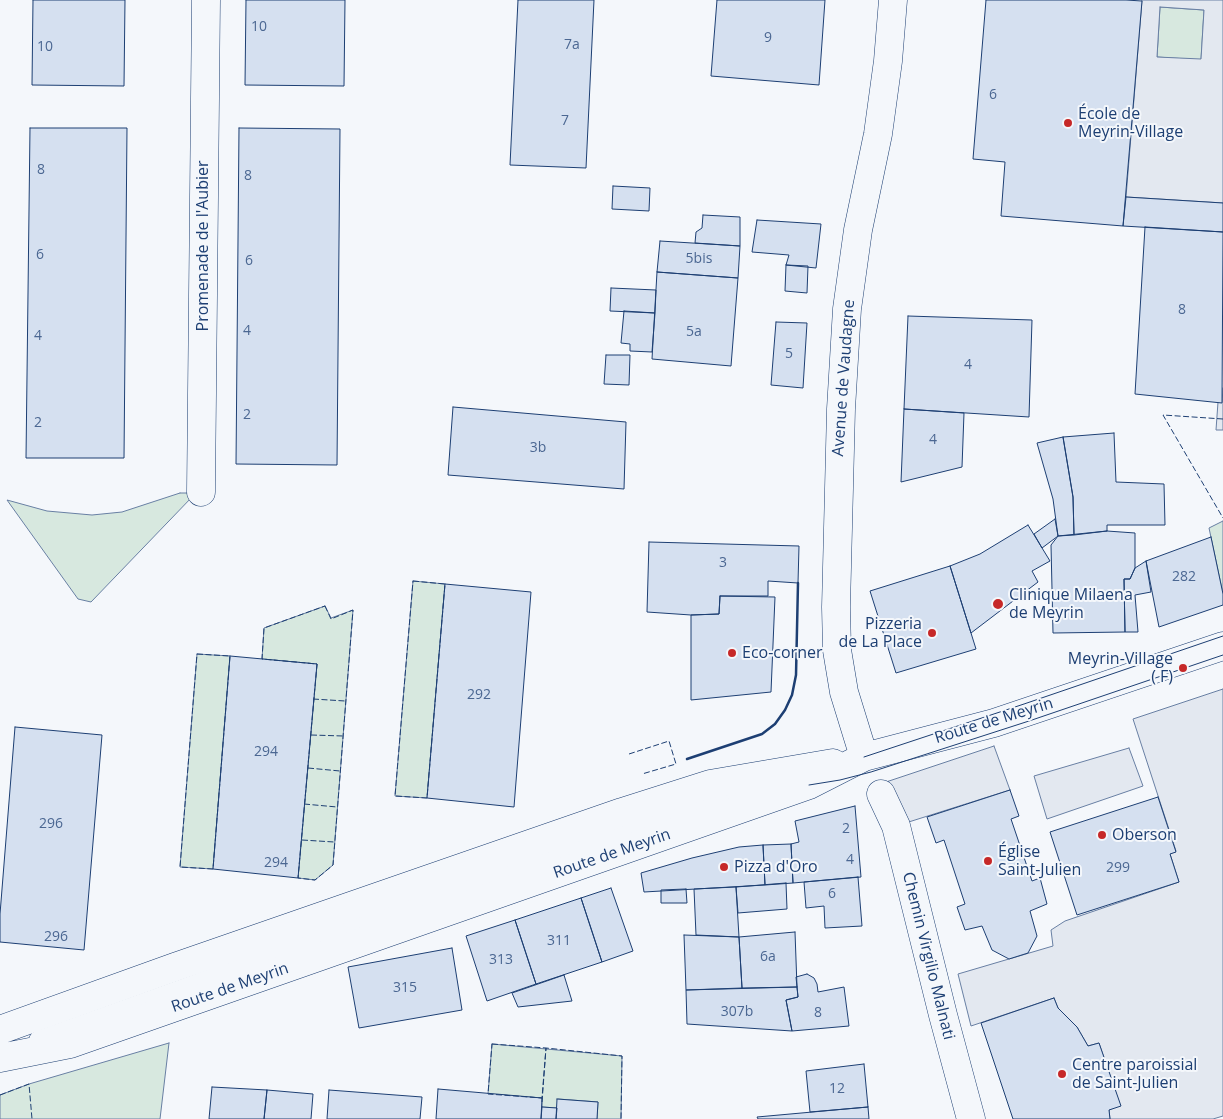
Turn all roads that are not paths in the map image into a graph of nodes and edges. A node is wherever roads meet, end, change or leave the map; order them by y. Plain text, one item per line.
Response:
1 (206, 0) edge
2 (893, 0) edge
3 (201, 492) dead end
4 (1223, 646) edge
5 (864, 757) junction
6 (809, 785) junction
7 (881, 794) dead end
8 (0, 1030) edge
9 (0, 1054) edge
10 (0, 1058) edge
11 (971, 1119) edge

1 - 3 street, Promenade de l'Aubier
2 - 5 street, Avenue de Vaudagne
4 - 5 street, Route de Meyrin
5 - 6 street, Route de Meyrin
5 - 8 street
6 - 9 lane
6 - 10 street, Route de Meyrin
7 - 11 street, Chemin Virgilio Malnati

